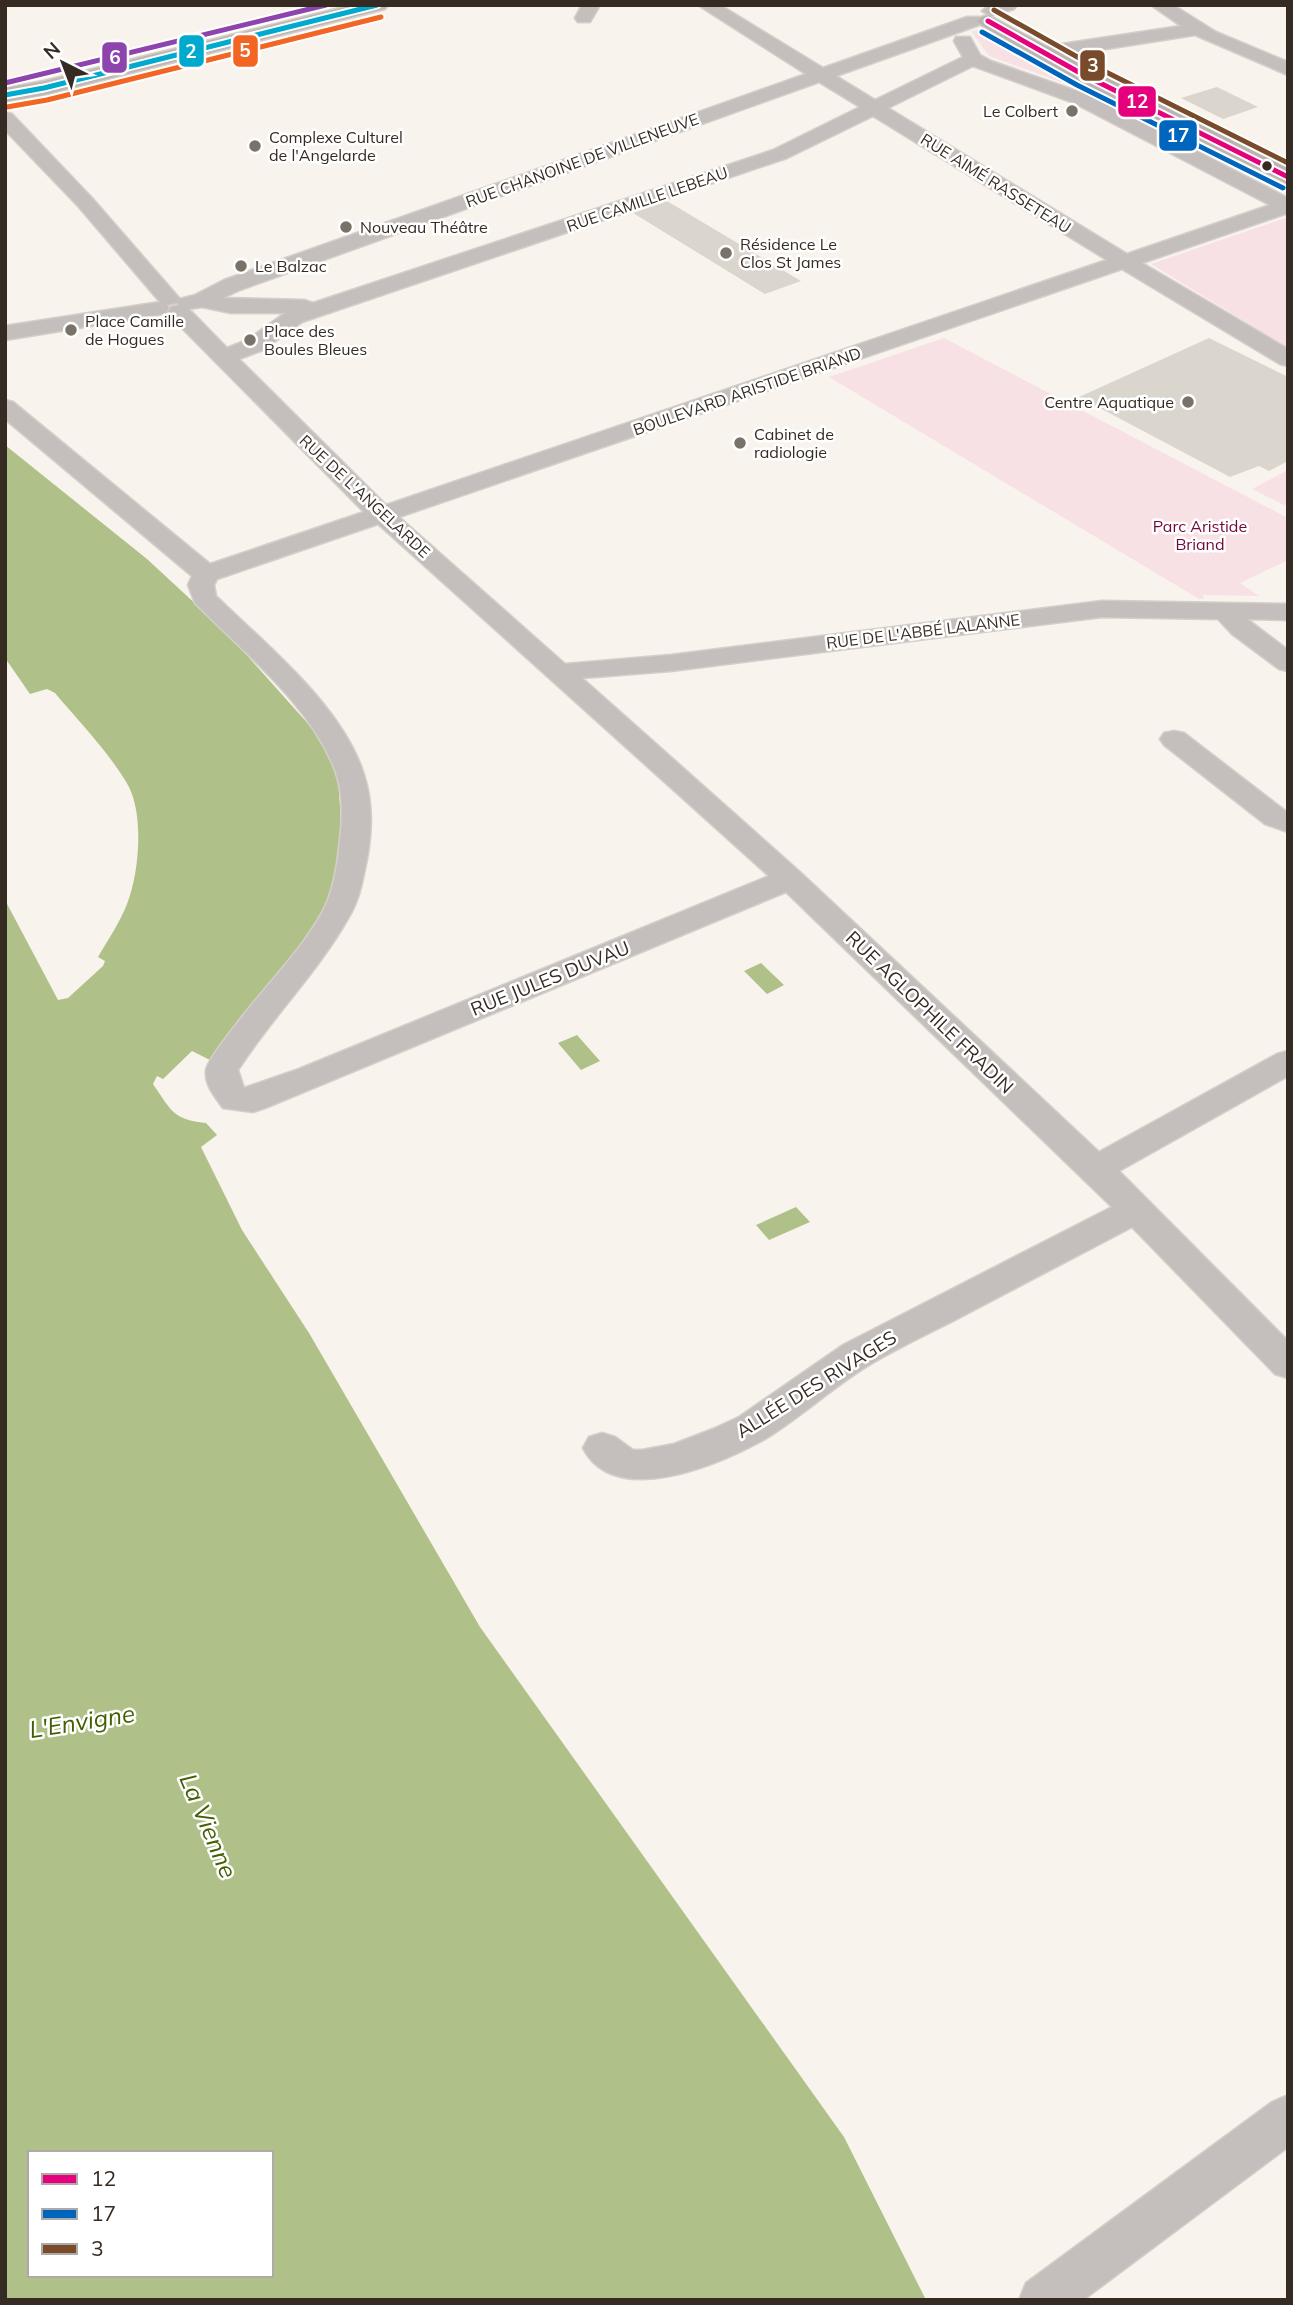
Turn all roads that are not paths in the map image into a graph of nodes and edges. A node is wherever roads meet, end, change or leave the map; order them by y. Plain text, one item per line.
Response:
1 (378, 5) edge
2 (706, 5) edge
3 (1160, 5) edge
4 (979, 14) edge
5 (1198, 29) junction
6 (1042, 53) junction
7 (973, 59) junction
8 (1288, 69) edge
9 (819, 75) junction
10 (5, 95) edge
11 (873, 107) junction
12 (5, 118) edge
13 (1288, 177) edge
14 (1288, 206) edge
15 (1125, 262) junction
16 (179, 304) junction
17 (302, 315) junction
18 (5, 333) edge
19 (223, 357) junction
20 (1288, 359) edge
21 (5, 407) edge
22 (383, 516) junction
23 (206, 574) junction
24 (1225, 611) junction
25 (1288, 612) edge
26 (1288, 663) edge
27 (560, 672) junction
28 (1174, 739) dead end
29 (1288, 823) edge
30 (790, 879) junction
31 (1288, 1062) edge
32 (1096, 1169) junction
33 (1137, 1209) junction
34 (1288, 1364) edge
35 (602, 1448) dead end
36 (1288, 2119) edge
37 (1043, 2300) edge

1 - 10 main road
2 - 9 street, RUE AIMÉ RASSETEAU
3 - 5 street
4 - 6 main road
4 - 7 street
4 - 9 street, RUE CHANOINE DE VILLENEUVE
5 - 6 street
5 - 8 street
6 - 13 main road
7 - 11 street, RUE CAMILLE LEBEAU
7 - 14 street
9 - 11 street, RUE AIMÉ RASSETEAU
9 - 16 street, RUE CHANOINE DE VILLENEUVE
11 - 15 street, RUE AIMÉ RASSETEAU
11 - 17 street, RUE CAMILLE LEBEAU
12 - 16 street, RUE DE L'ANGELARDE
14 - 15 street, BOULEVARD ARISTIDE BRIAND
15 - 20 street, RUE AIMÉ RASSETEAU
15 - 22 street, BOULEVARD ARISTIDE BRIAND
16 - 17 street, RUE CAMILLE LEBEAU
16 - 18 street
16 - 19 street, RUE DE L'ANGELARDE
17 - 19 street
19 - 22 street, RUE DE L'ANGELARDE
21 - 23 street
22 - 23 street, BOULEVARD ARISTIDE BRIAND
22 - 27 street, RUE DE L'ANGELARDE
23 - 30 street, RUE JULES DUVAU
24 - 25 street, RUE DE L'ABBÉ LALANNE
24 - 26 street
24 - 27 street, RUE DE L'ABBÉ LALANNE
27 - 30 street, RUE AGLOPHILE FRADIN
28 - 29 street
30 - 32 street, RUE AGLOPHILE FRADIN
31 - 32 street
32 - 33 street, RUE AGLOPHILE FRADIN
33 - 34 street, RUE AGLOPHILE FRADIN
33 - 35 street, ALLÉE DES RIVAGES
36 - 37 street

